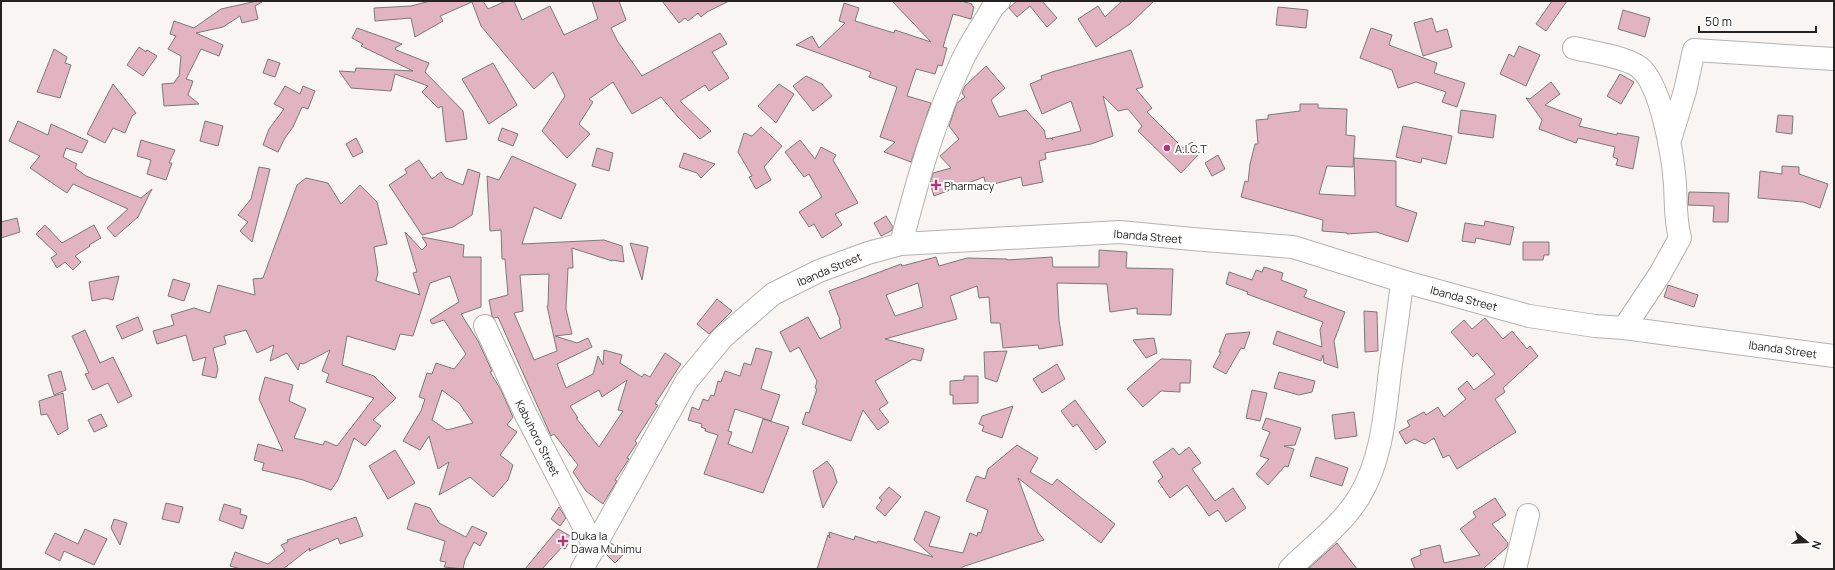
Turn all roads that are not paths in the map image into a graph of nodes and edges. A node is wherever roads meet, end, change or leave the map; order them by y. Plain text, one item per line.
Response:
1 (999, 1) edge
2 (1574, 48) dead end
3 (1834, 59) edge
4 (1668, 144) junction
5 (901, 244) junction
6 (1402, 281) junction
7 (485, 326) dead end
8 (1624, 328) junction
9 (1834, 356) edge
10 (1528, 515) dead end
11 (595, 548) junction
12 (582, 569) edge
13 (1290, 569) edge
14 (1516, 569) edge

1 - 5 street
2 - 4 street
3 - 4 street
4 - 8 street
5 - 6 street, Ibanda Street
5 - 11 street, Ibanda Street
6 - 8 street, Ibanda Street
6 - 13 street
7 - 11 street, Kabuhoro Street
8 - 9 street, Ibanda Street
10 - 14 street
11 - 12 street, Ibanda Street

